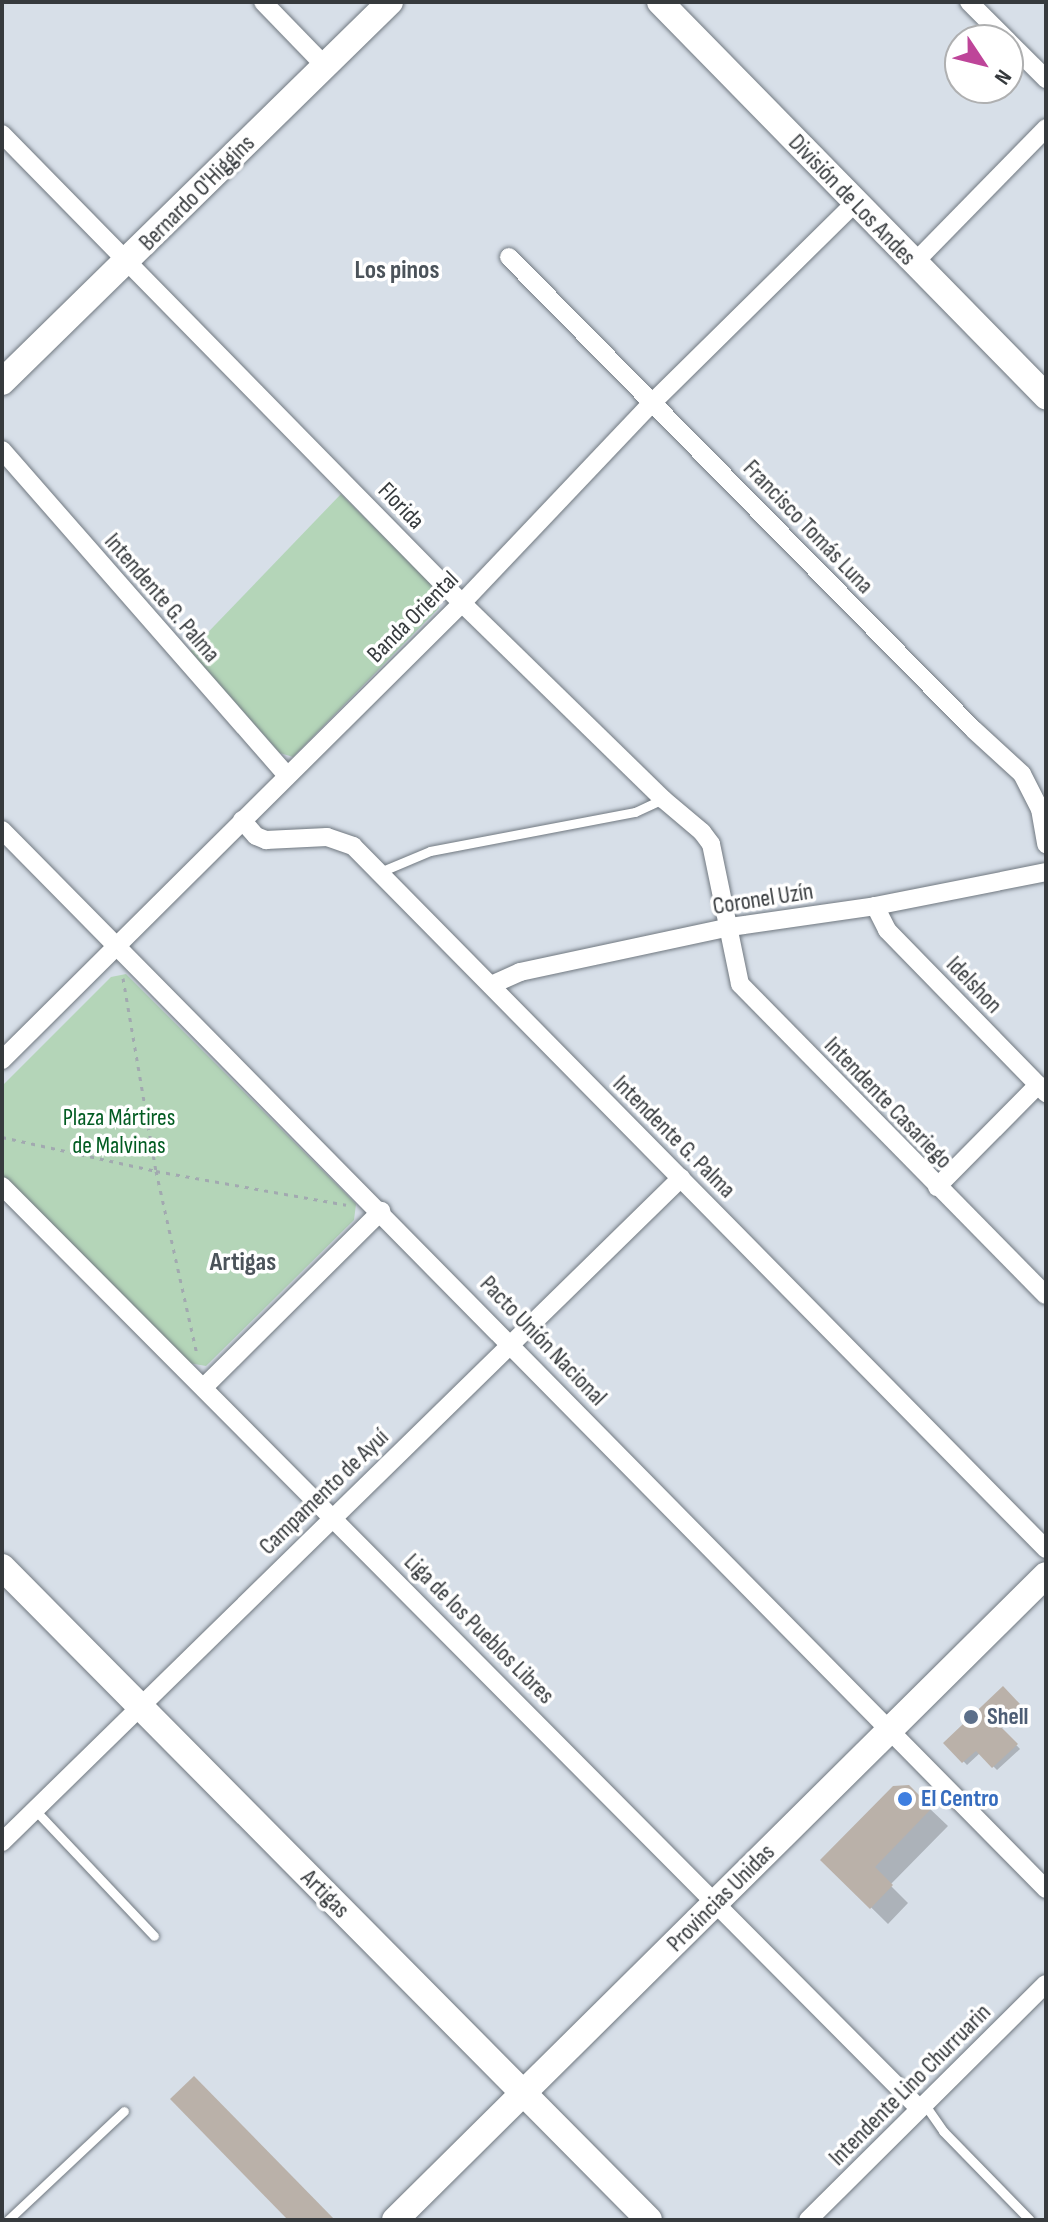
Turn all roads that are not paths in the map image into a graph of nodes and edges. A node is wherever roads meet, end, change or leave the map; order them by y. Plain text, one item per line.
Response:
1 (263, 2) edge
2 (390, 2) edge
3 (660, 2) edge
4 (969, 2) edge
5 (990, 24) edge
6 (1024, 58) edge
7 (325, 66) junction
8 (1046, 79) edge
9 (1046, 128) edge
10 (2, 134) edge
11 (855, 203) junction
12 (509, 257) dead end
13 (127, 262) junction
14 (914, 263) junction
15 (2, 382) edge
16 (1046, 396) edge
17 (653, 402) junction
18 (2, 450) edge
19 (462, 603) junction
20 (287, 776) junction
21 (663, 799) junction
22 (242, 820) junction
23 (2, 830) edge
24 (1046, 844) edge
25 (380, 872) junction
26 (1046, 872) edge
27 (875, 906) junction
28 (730, 927) junction
29 (119, 946) junction
30 (491, 985) junction
31 (2, 1060) edge
32 (1042, 1089) edge
33 (681, 1178) junction
34 (2, 1186) edge
35 (937, 1187) junction
36 (381, 1211) junction
37 (1046, 1295) edge
38 (513, 1344) junction
39 (204, 1387) junction
40 (332, 1517) junction
41 (1046, 1549) edge
42 (2, 1567) edge
43 (1046, 1575) edge
44 (139, 1707) junction
45 (889, 1730) junction
46 (35, 1810) junction
47 (2, 1842) edge
48 (1046, 1889) edge
49 (717, 1902) junction
50 (154, 1936) dead end
51 (1046, 1984) edge
52 (522, 2092) junction
53 (921, 2106) junction
54 (124, 2111) dead end
55 (8, 2220) edge
56 (395, 2220) edge
57 (649, 2220) edge
58 (808, 2220) edge
59 (1030, 2220) edge

1 - 7 street
2 - 7 street, Bernardo O'Higgins
3 - 11 street, División de Los Andes
4 - 5 street
6 - 8 street
7 - 13 street, Bernardo O'Higgins
9 - 14 street
10 - 13 street, Florida
11 - 14 street, División de Los Andes
11 - 17 street, Banda Oriental
12 - 17 street, Francisco Tomás Luna
13 - 15 street, Bernardo O'Higgins
13 - 19 street, Florida
14 - 16 street, División de Los Andes
17 - 19 street, Banda Oriental
17 - 24 street, Francisco Tomás Luna
18 - 20 street, Intendente G. Palma
19 - 20 street, Banda Oriental
19 - 21 street, Florida
20 - 22 street, Banda Oriental
21 - 25 lane
21 - 28 street, Florida
22 - 25 street, Intendente G. Palma
22 - 29 street, Banda Oriental
23 - 29 street, Pacto Unión Nacional
25 - 30 street, Intendente G. Palma
26 - 27 street, Coronel Uzín
27 - 28 street, Coronel Uzín
27 - 32 street, Idelshon
28 - 30 street, Coronel Uzín
28 - 35 street, Intendente Casariego
29 - 31 street, Banda Oriental
29 - 36 street, Pacto Unión Nacional
30 - 33 street, Intendente G. Palma
32 - 35 street
33 - 38 street, Campamento de Ayuí
33 - 41 street, Intendente G. Palma
34 - 39 street, Liga de los Pueblos Libres
35 - 37 street, Intendente Casariego
36 - 38 street, Pacto Unión Nacional
36 - 39 street
38 - 40 street, Campamento de Ayuí
38 - 45 street, Pacto Unión Nacional
39 - 40 street, Liga de los Pueblos Libres
40 - 44 street, Campamento de Ayuí
40 - 49 street, Liga de los Pueblos Libres
42 - 44 street, Artigas
43 - 45 street, Provincias Unidas
44 - 46 street, Campamento de Ayuí
44 - 52 street, Artigas
45 - 48 street, Pacto Unión Nacional
45 - 49 street, Provincias Unidas
46 - 47 street, Campamento de Ayuí
46 - 50 lane
49 - 52 street, Provincias Unidas
49 - 53 street, Liga de los Pueblos Libres
51 - 53 street, Intendente Lino Churruarin
52 - 56 street, Provincias Unidas
52 - 57 street, Artigas
53 - 58 street, Intendente Lino Churruarin
53 - 59 lane
54 - 55 lane

